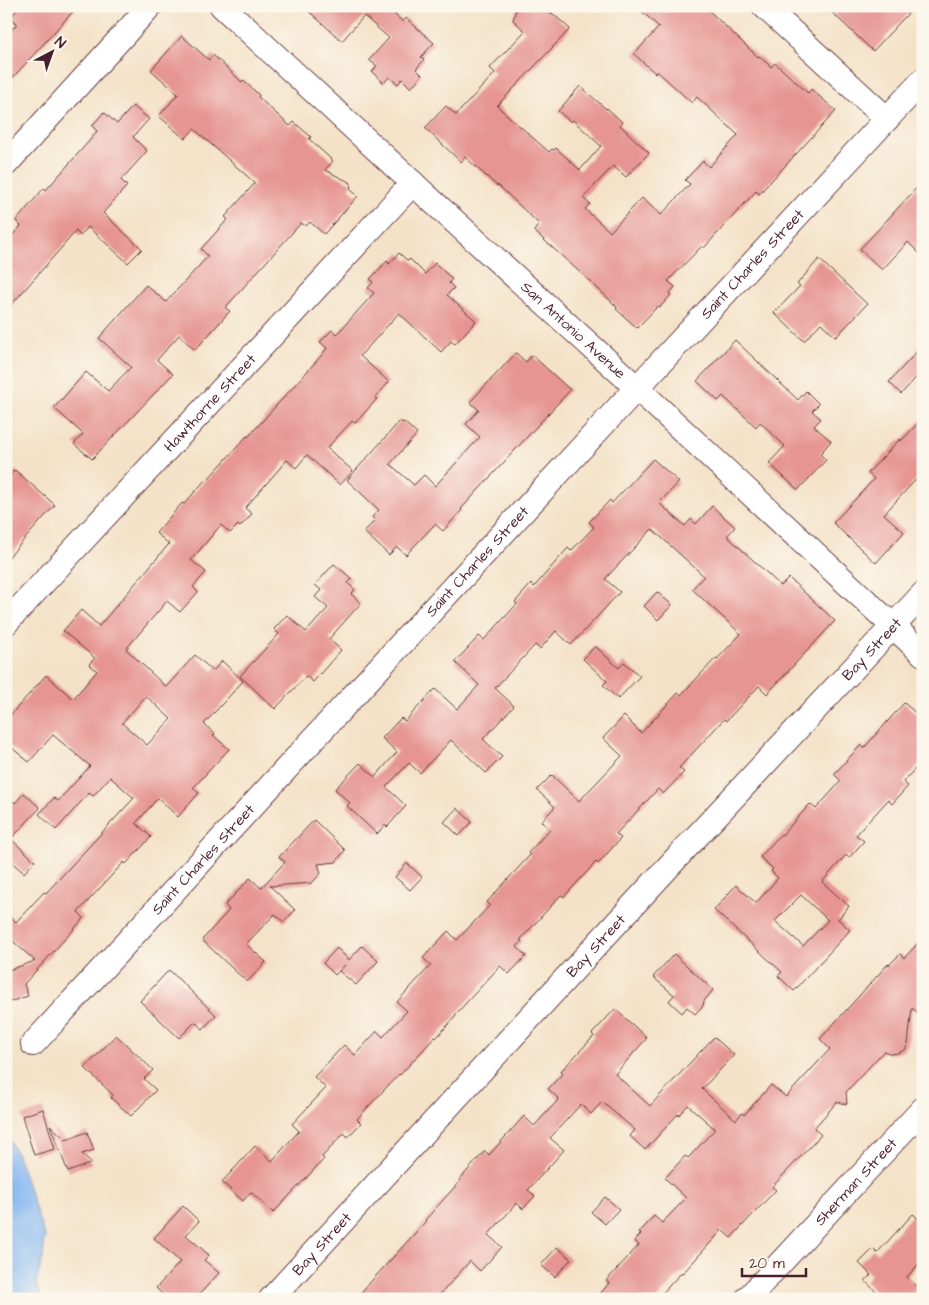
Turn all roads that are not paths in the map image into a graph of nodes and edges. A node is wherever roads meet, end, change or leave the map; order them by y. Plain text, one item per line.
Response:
1 (150, 6) edge
2 (222, 6) edge
3 (764, 6) edge
4 (923, 80) edge
5 (887, 119) junction
6 (6, 164) edge
7 (413, 183) junction
8 (637, 388) junction
9 (923, 594) edge
10 (6, 623) edge
11 (893, 626) junction
12 (923, 654) edge
13 (33, 1044) dead end
14 (923, 1109) edge
15 (272, 1299) edge
16 (748, 1299) edge

1 - 6 street
2 - 7 street, San Antonio Avenue
3 - 5 street
4 - 5 street, Saint Charles Street
5 - 8 street, Saint Charles Street
7 - 8 street, San Antonio Avenue
7 - 10 street, Hawthorne Street
8 - 11 street, San Antonio Avenue
8 - 13 street, Saint Charles Street
9 - 11 street, Bay Street
11 - 12 street, San Antonio Avenue
11 - 15 street, Bay Street
14 - 16 street, Sherman Street

